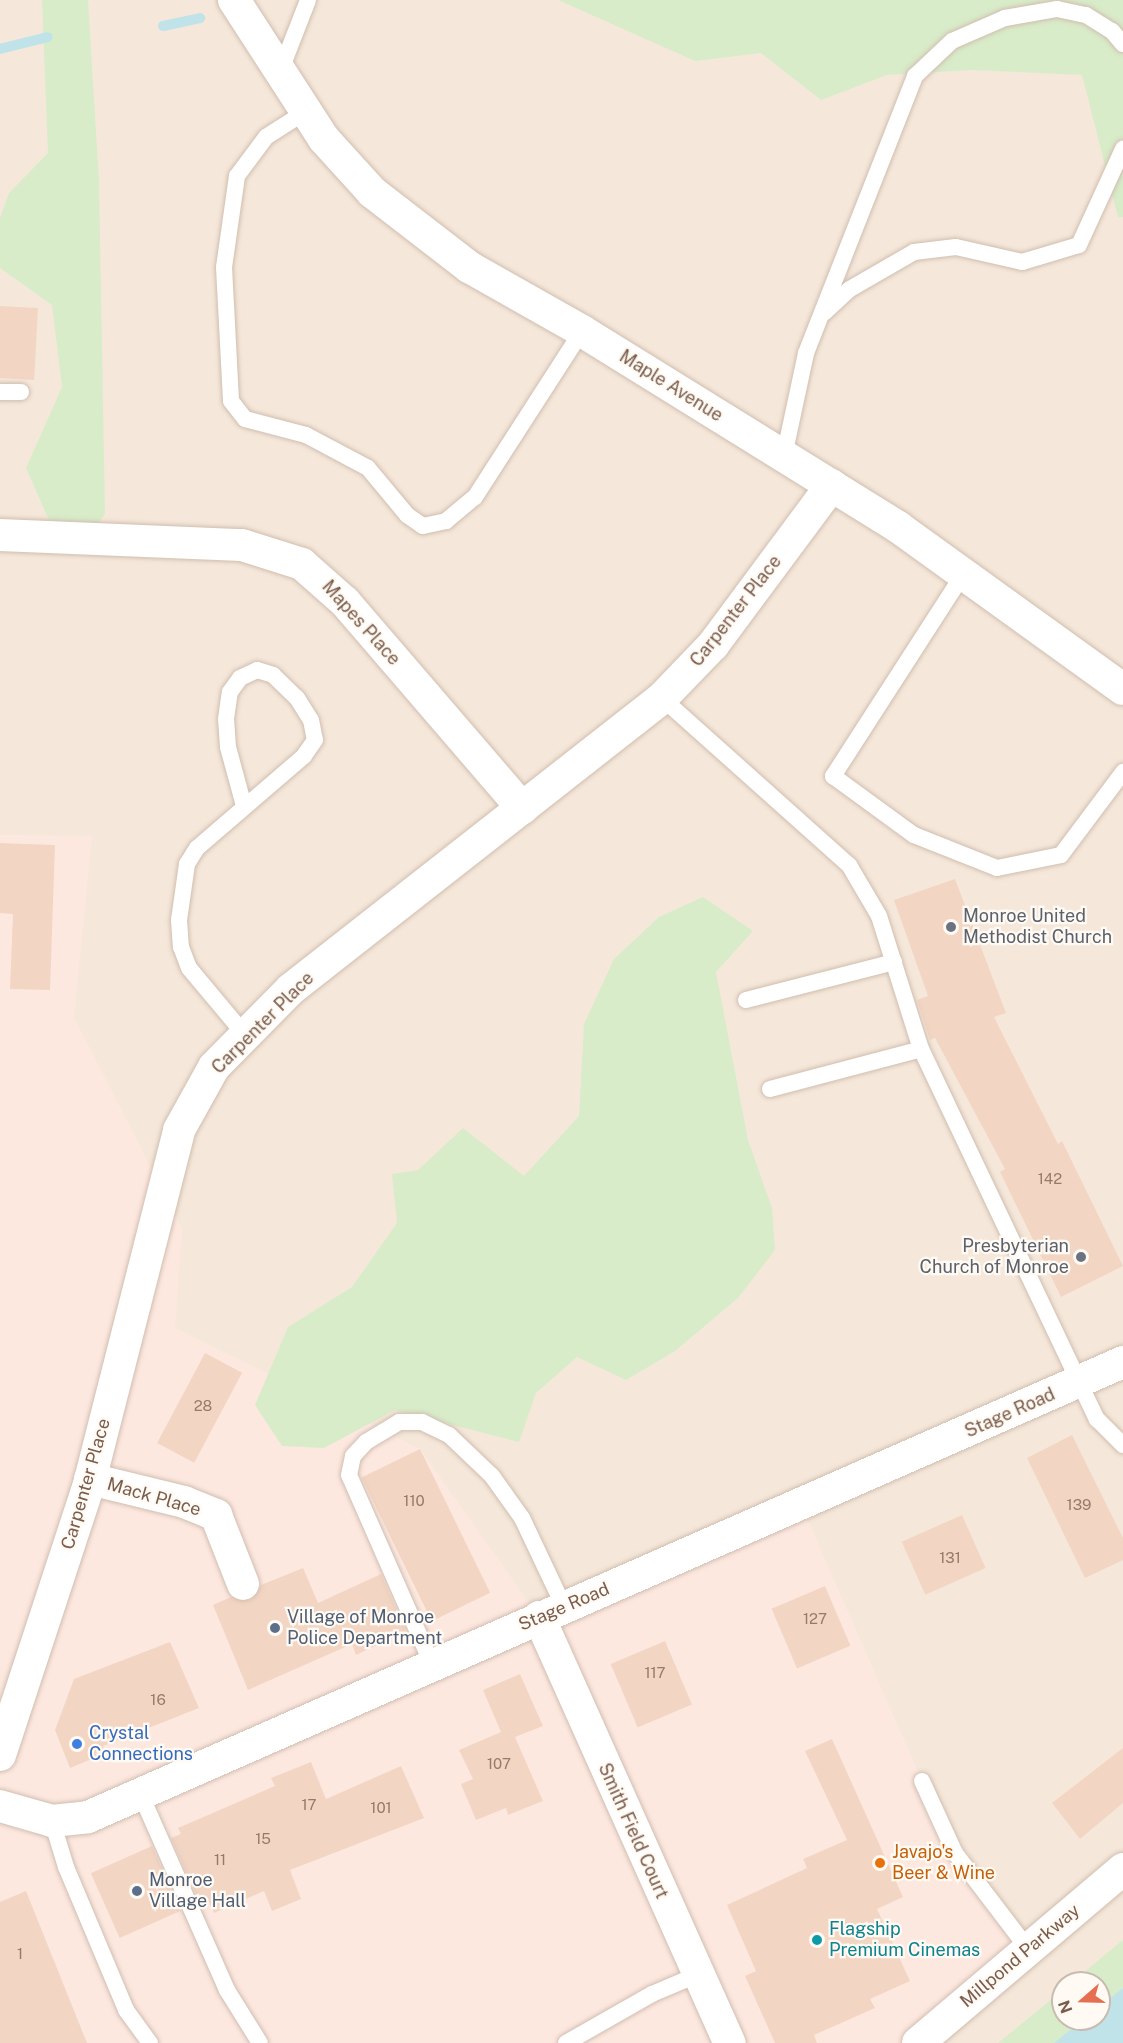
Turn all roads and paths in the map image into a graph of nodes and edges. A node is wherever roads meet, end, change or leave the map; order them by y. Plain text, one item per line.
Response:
1 (234, 0) edge
2 (308, 0) edge
3 (1123, 44) edge
4 (279, 73) junction
5 (305, 112) junction
6 (1123, 149) edge
7 (821, 315) junction
8 (582, 331) junction
9 (0, 392) edge
10 (21, 392) dead end
11 (784, 456) junction
12 (832, 485) junction
13 (0, 535) edge
14 (964, 573) junction
15 (1123, 689) edge
16 (662, 698) junction
17 (1123, 772) edge
18 (244, 806) junction
19 (522, 808) junction
20 (894, 962) junction
21 (746, 1000) dead end
22 (245, 1035) junction
23 (921, 1049) junction
24 (770, 1089) dead end
25 (1123, 1362) edge
26 (1080, 1382) junction
27 (1123, 1445) edge
28 (90, 1479) junction
29 (243, 1584) dead end
30 (551, 1612) junction
31 (432, 1664) junction
32 (0, 1755) edge
33 (922, 1781) dead end
34 (141, 1795) junction
35 (0, 1806) edge
36 (52, 1821) junction
37 (1123, 1869) edge
38 (1029, 1950) junction
39 (697, 1975) junction
40 (150, 2043) edge
41 (260, 2043) edge
42 (566, 2043) edge
43 (730, 2043) edge
44 (918, 2043) edge

1 - 4 street, Maple Avenue
2 - 4 lane
3 - 7 lane
4 - 5 street, Maple Avenue
5 - 8 street, Maple Avenue
5 - 8 lane
6 - 7 lane
7 - 11 lane
8 - 11 street, Maple Avenue
9 - 10 lane
11 - 12 street, Maple Avenue
12 - 14 street, Maple Avenue
12 - 16 street, Carpenter Place
13 - 19 street, Mapes Place
14 - 15 street, Maple Avenue
14 - 17 lane
16 - 19 street, Carpenter Place
16 - 20 lane
18 - 18 lane
18 - 22 lane
19 - 22 street, Carpenter Place
20 - 21 lane
20 - 23 lane
22 - 28 street, Carpenter Place
23 - 24 lane
23 - 26 lane
25 - 26 street, Stage Road
26 - 27 lane
26 - 30 street, Stage Road
28 - 29 street, Mack Place
28 - 32 street, Carpenter Place
30 - 31 street, Stage Road
30 - 31 lane
30 - 39 street, Smith Field Court
31 - 34 street, Stage Road
33 - 38 lane
34 - 36 street, Stage Road
34 - 41 lane
35 - 36 street, Stage Road
36 - 40 lane
37 - 38 street, Millpond Parkway
38 - 44 street, Millpond Parkway
39 - 42 lane
39 - 43 street, Smith Field Court

